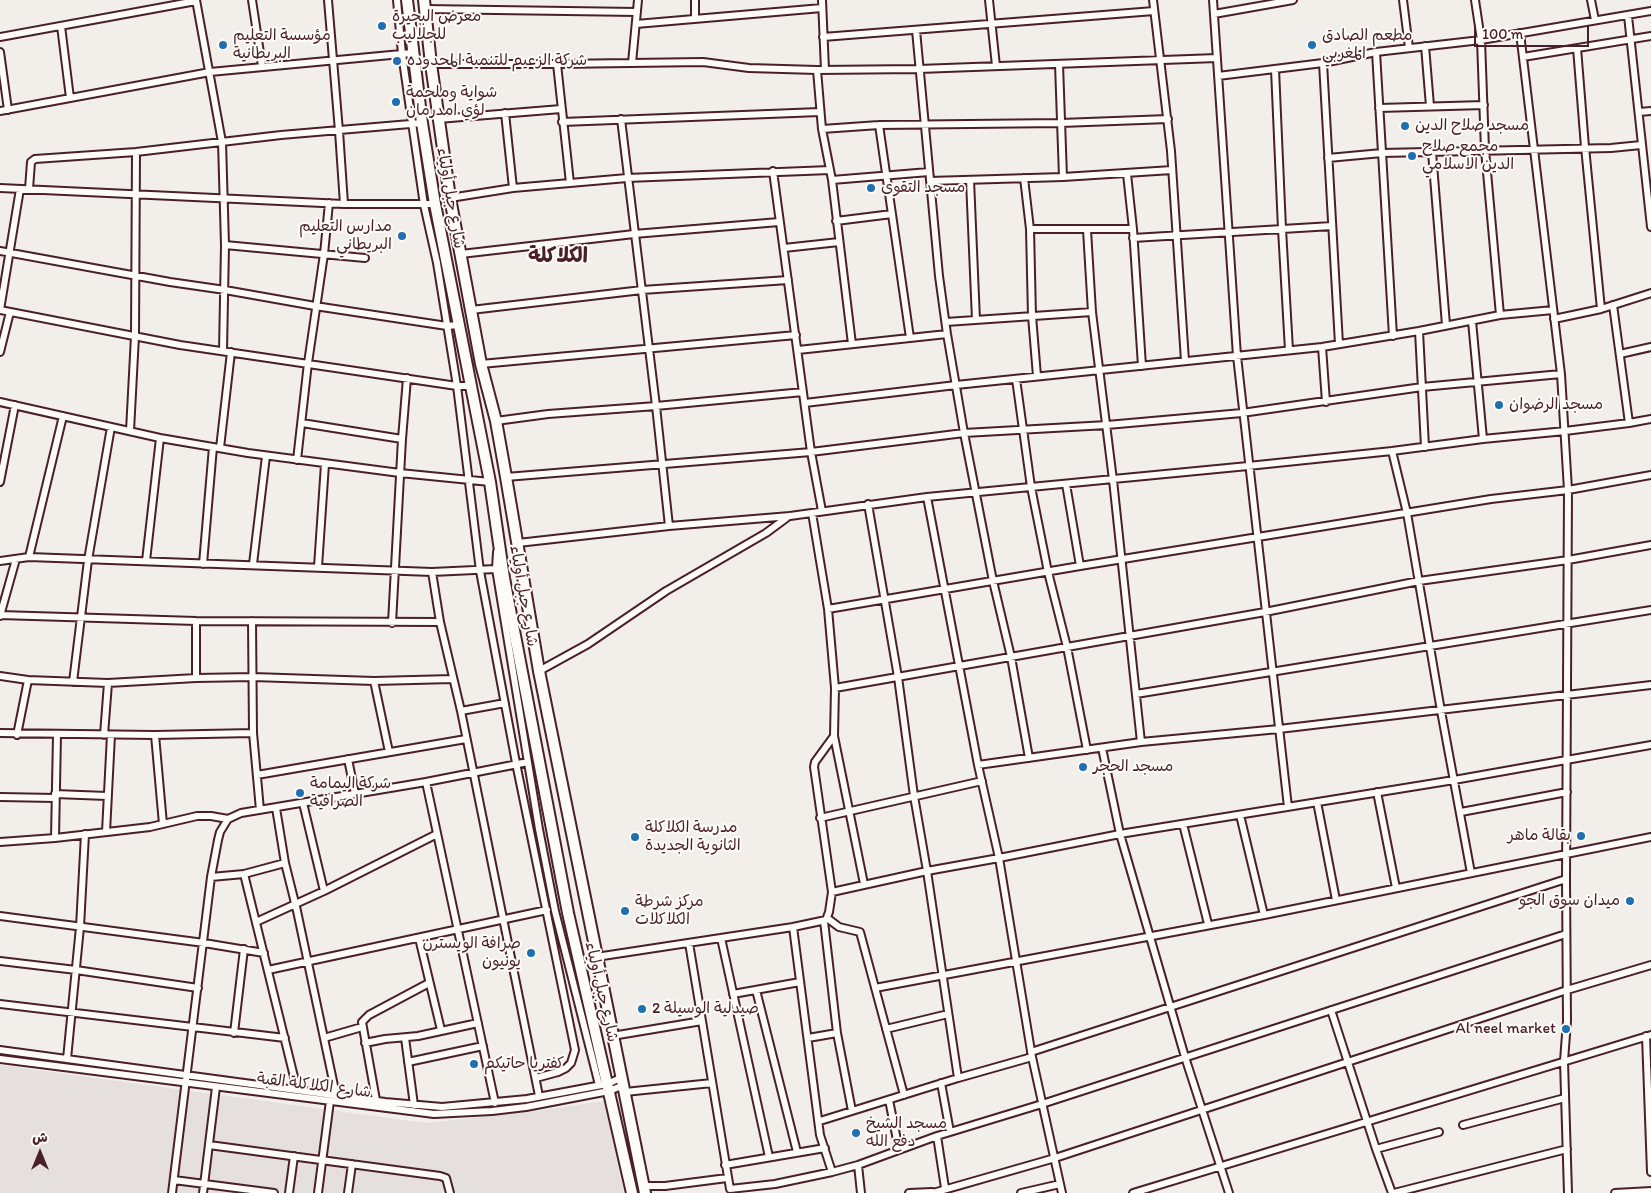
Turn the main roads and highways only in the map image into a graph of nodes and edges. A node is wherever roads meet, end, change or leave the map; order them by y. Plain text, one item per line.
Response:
1 (407, 0) edge
2 (425, 5) edge
3 (644, 1189) edge
4 (632, 1193) edge

1 - 4 main road, شارع جبل أولياء
2 - 3 main road, شارع جبل أولياء

